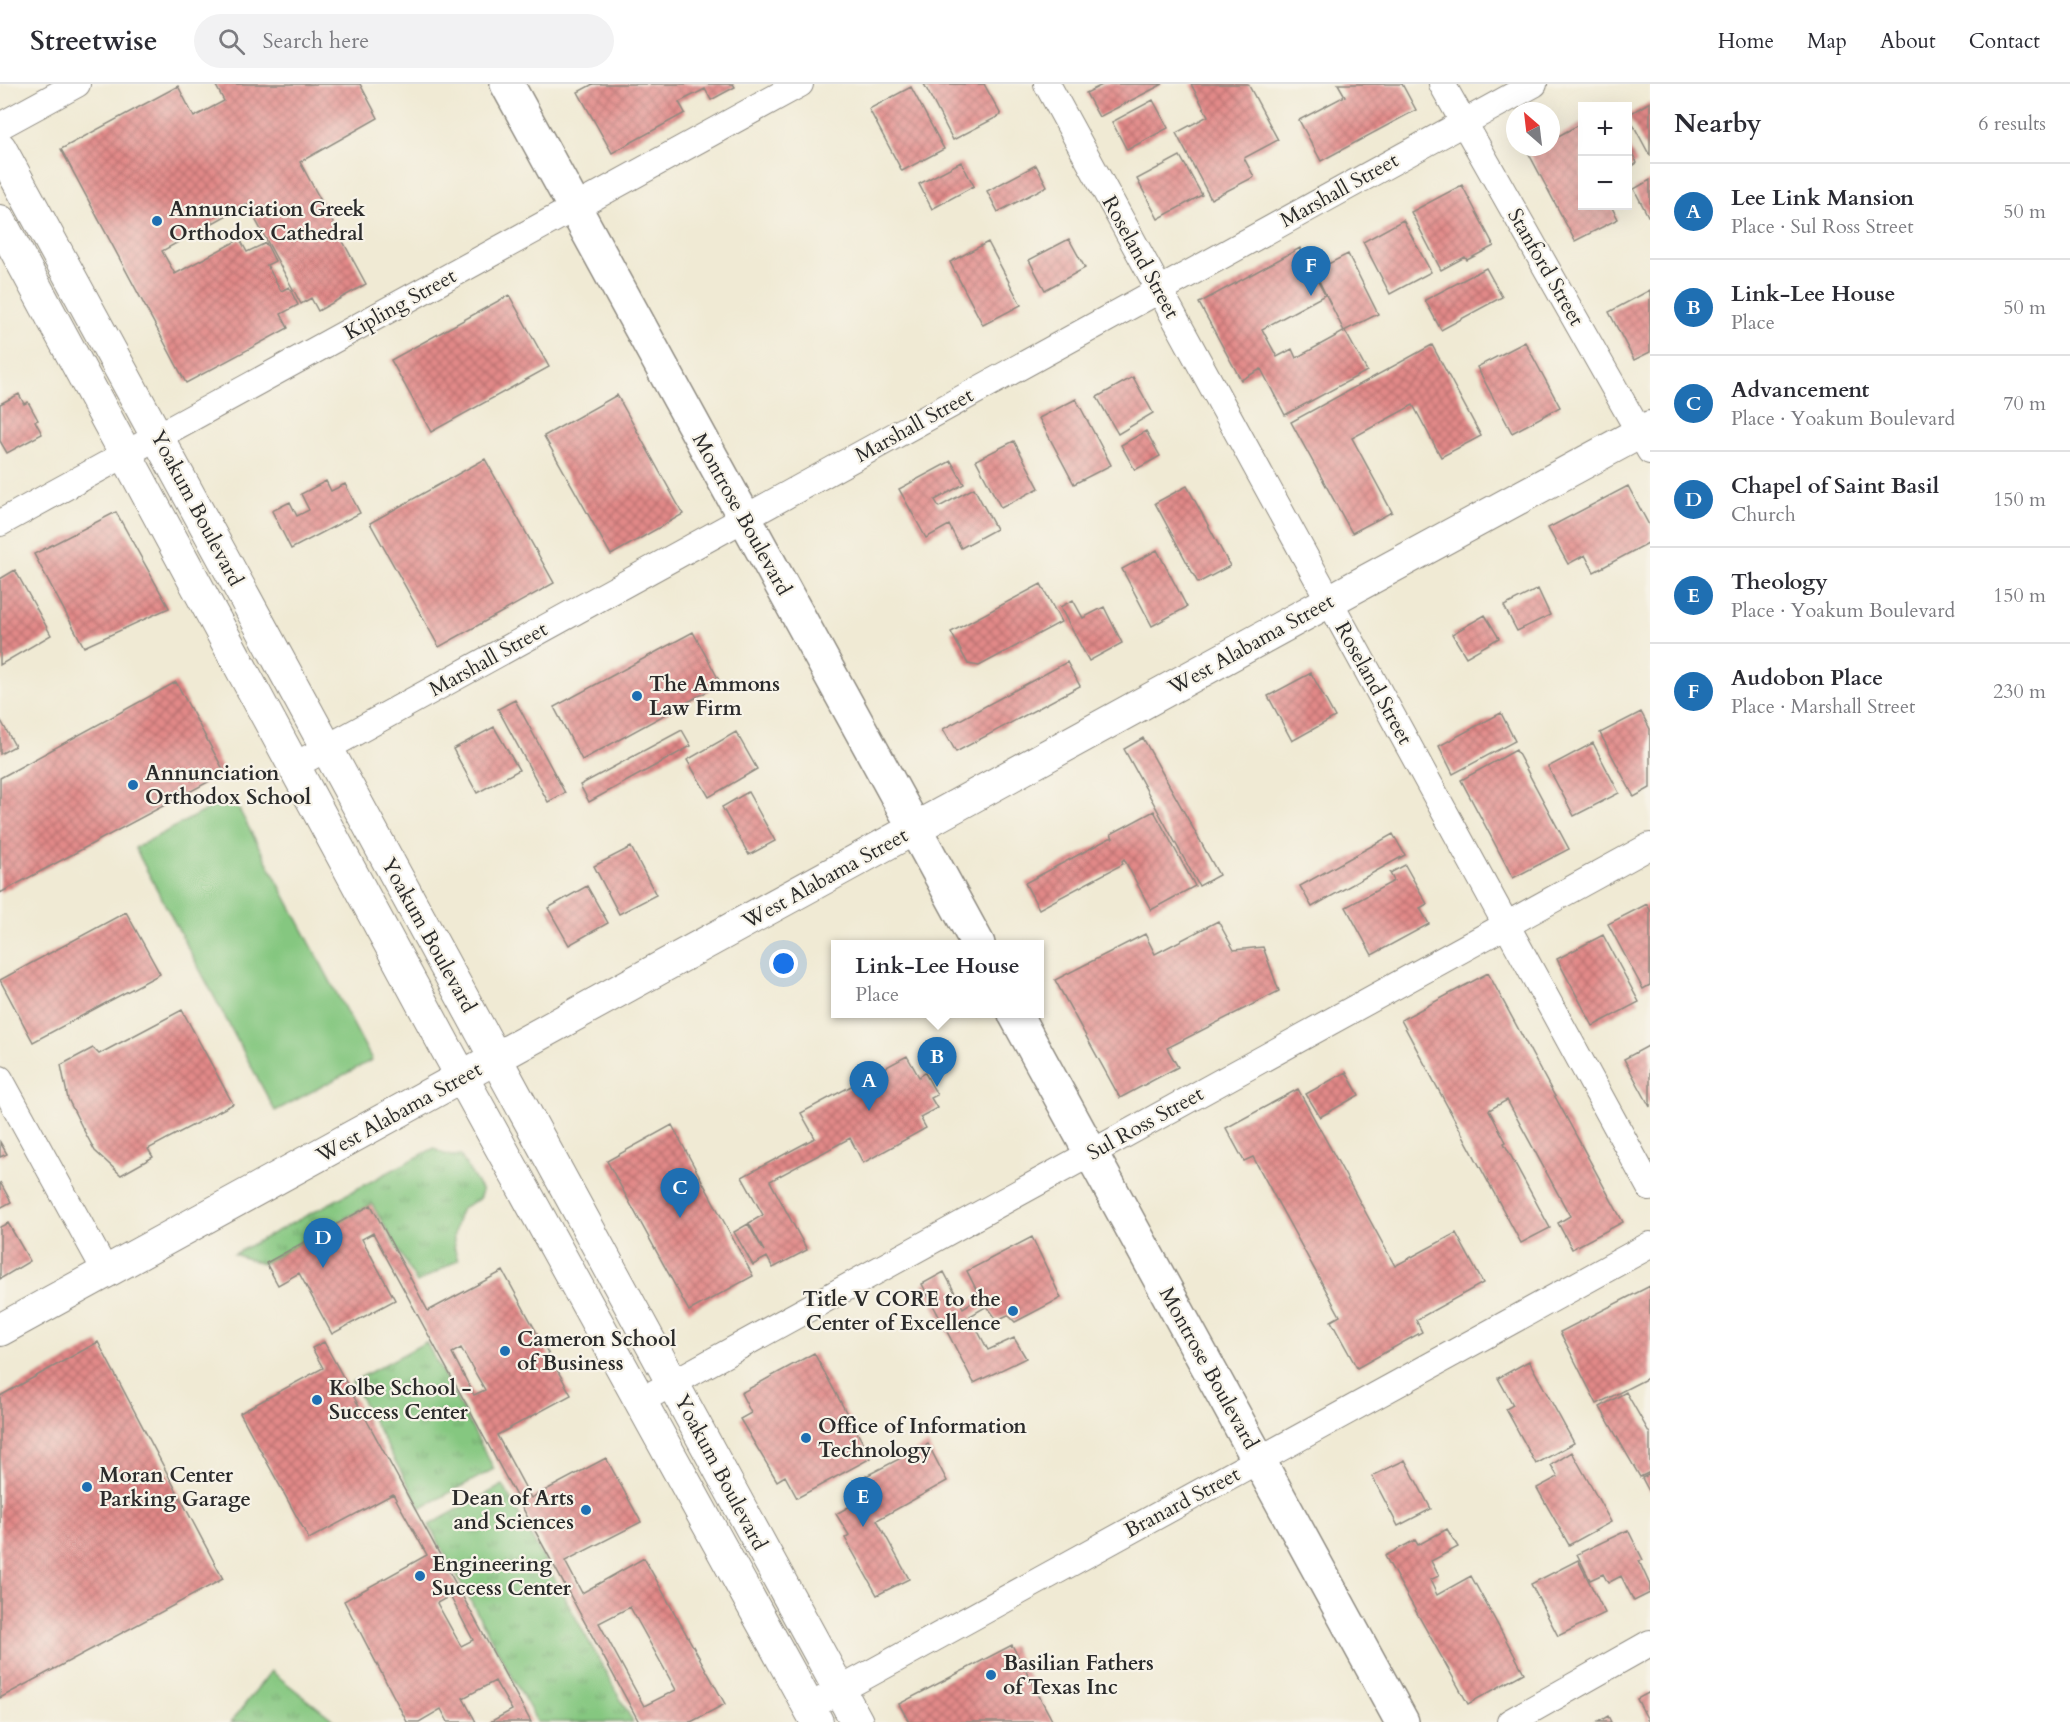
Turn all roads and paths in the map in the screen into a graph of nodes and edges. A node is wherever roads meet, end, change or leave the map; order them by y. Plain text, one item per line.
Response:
1 (77, 84) edge
2 (507, 84) edge
3 (800, 84) edge
4 (1047, 84) edge
5 (1442, 84) edge
6 (1534, 84) edge
7 (1464, 122) junction
8 (0, 126) edge
9 (0, 148) edge
10 (575, 208) junction
11 (0, 221) edge
12 (1159, 290) junction
13 (158, 436) junction
14 (1647, 437) edge
15 (125, 454) junction
16 (745, 519) junction
17 (0, 523) edge
18 (1329, 601) junction
19 (327, 748) junction
20 (294, 766) junction
21 (914, 830) junction
22 (1650, 846) edge
23 (1506, 925) junction
24 (975, 940) edge
25 (1017, 1018) edge
26 (497, 1058) junction
27 (462, 1077) junction
28 (0, 1079) edge
29 (1091, 1153) junction
30 (1650, 1188) edge
31 (1650, 1245) edge
32 (106, 1272) junction
33 (0, 1330) edge
34 (673, 1383) junction
35 (640, 1401) junction
36 (1259, 1460) junction
37 (1650, 1643) edge
38 (840, 1690) junction
39 (813, 1715) edge
40 (857, 1722) edge
41 (1402, 1722) edge
42 (1510, 1722) edge

1 - 8 street
2 - 10 main road, Montrose Boulevard
3 - 10 street, Kipling Street
4 - 12 street, Roseland Street
5 - 7 street, Stanford Street
6 - 7 street, Marshall Street
7 - 12 street, Marshall Street
7 - 14 street, Stanford Street
9 - 13 street, Yoakum Boulevard
10 - 13 street, Kipling Street
10 - 16 main road, Montrose Boulevard
11 - 15 street, Yoakum Boulevard
12 - 16 street, Marshall Street
12 - 18 street, Roseland Street
13 - 15 street, Kipling Street
13 - 19 street, Yoakum Boulevard
14 - 18 street, West Alabama Street
15 - 17 street, Kipling Street
15 - 20 street, Yoakum Boulevard
16 - 19 street, Marshall Street
16 - 21 main road, Montrose Boulevard
18 - 21 street, West Alabama Street
18 - 23 street, Roseland Street
19 - 20 street, Marshall Street
19 - 26 street, Yoakum Boulevard
20 - 27 street, Yoakum Boulevard
21 - 24 main road, Montrose Boulevard
21 - 26 street, West Alabama Street
22 - 23 street, Sul Ross Street
23 - 29 street, Sul Ross Street
23 - 30 street, Roseland Street
25 - 29 main road, Montrose Boulevard
26 - 27 street, West Alabama Street
26 - 34 street, Yoakum Boulevard
27 - 32 street, West Alabama Street
27 - 35 street, Yoakum Boulevard
28 - 32 street
29 - 34 street, Sul Ross Street
29 - 36 main road, Montrose Boulevard
31 - 36 street, Branard Street
32 - 33 street, West Alabama Street
34 - 35 street, Sul Ross Street
34 - 38 street, Yoakum Boulevard
35 - 39 street, Yoakum Boulevard
36 - 38 street, Branard Street
36 - 41 main road, Montrose Boulevard
37 - 42 street
38 - 39 street, Branard Street
38 - 40 street, Yoakum Boulevard

